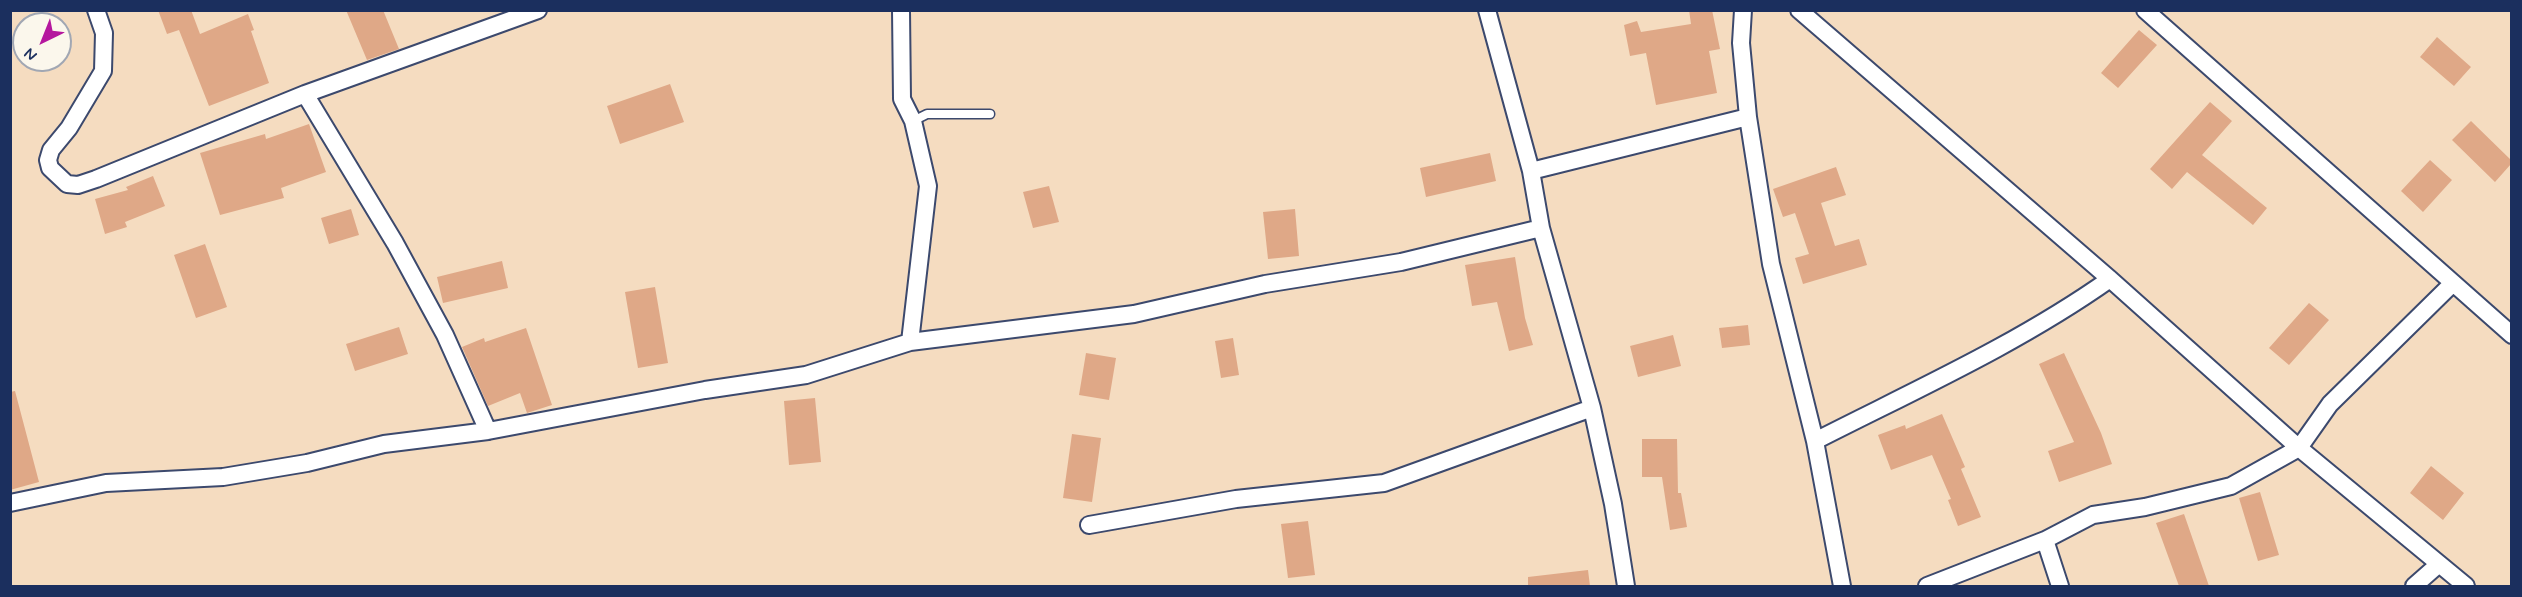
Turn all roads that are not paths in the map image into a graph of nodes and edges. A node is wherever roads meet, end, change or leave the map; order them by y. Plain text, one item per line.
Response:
1 (96, 10) edge
2 (538, 10) edge
3 (902, 10) edge
4 (1487, 10) edge
5 (1743, 10) edge
6 (1799, 10) edge
7 (2145, 10) edge
8 (304, 94) junction
9 (990, 114) dead end
10 (1748, 117) junction
11 (913, 121) junction
12 (1531, 171) junction
13 (1541, 228) junction
14 (2110, 279) junction
15 (2453, 283) junction
16 (2511, 335) edge
17 (910, 342) junction
18 (1592, 408) junction
19 (488, 431) junction
20 (1815, 441) junction
21 (2299, 448) junction
22 (10, 503) edge
23 (1089, 525) dead end
24 (2045, 540) junction
25 (2439, 564) junction
26 (1626, 586) edge
27 (1842, 586) edge
28 (1927, 586) edge
29 (2060, 586) edge
30 (2414, 586) edge
31 (2466, 586) edge

1 - 8 street
2 - 8 street
3 - 11 street
4 - 12 street
5 - 10 street
6 - 14 street
7 - 15 street
8 - 19 street
9 - 11 lane
10 - 12 street
10 - 20 street
11 - 17 street
12 - 13 street
13 - 17 street
13 - 18 street
14 - 20 street
14 - 21 street
15 - 16 street
15 - 21 street
17 - 19 street
18 - 23 street
18 - 26 street
19 - 22 street
20 - 27 street
21 - 24 street
21 - 25 street
24 - 28 street
24 - 29 street
25 - 30 street
25 - 31 street

